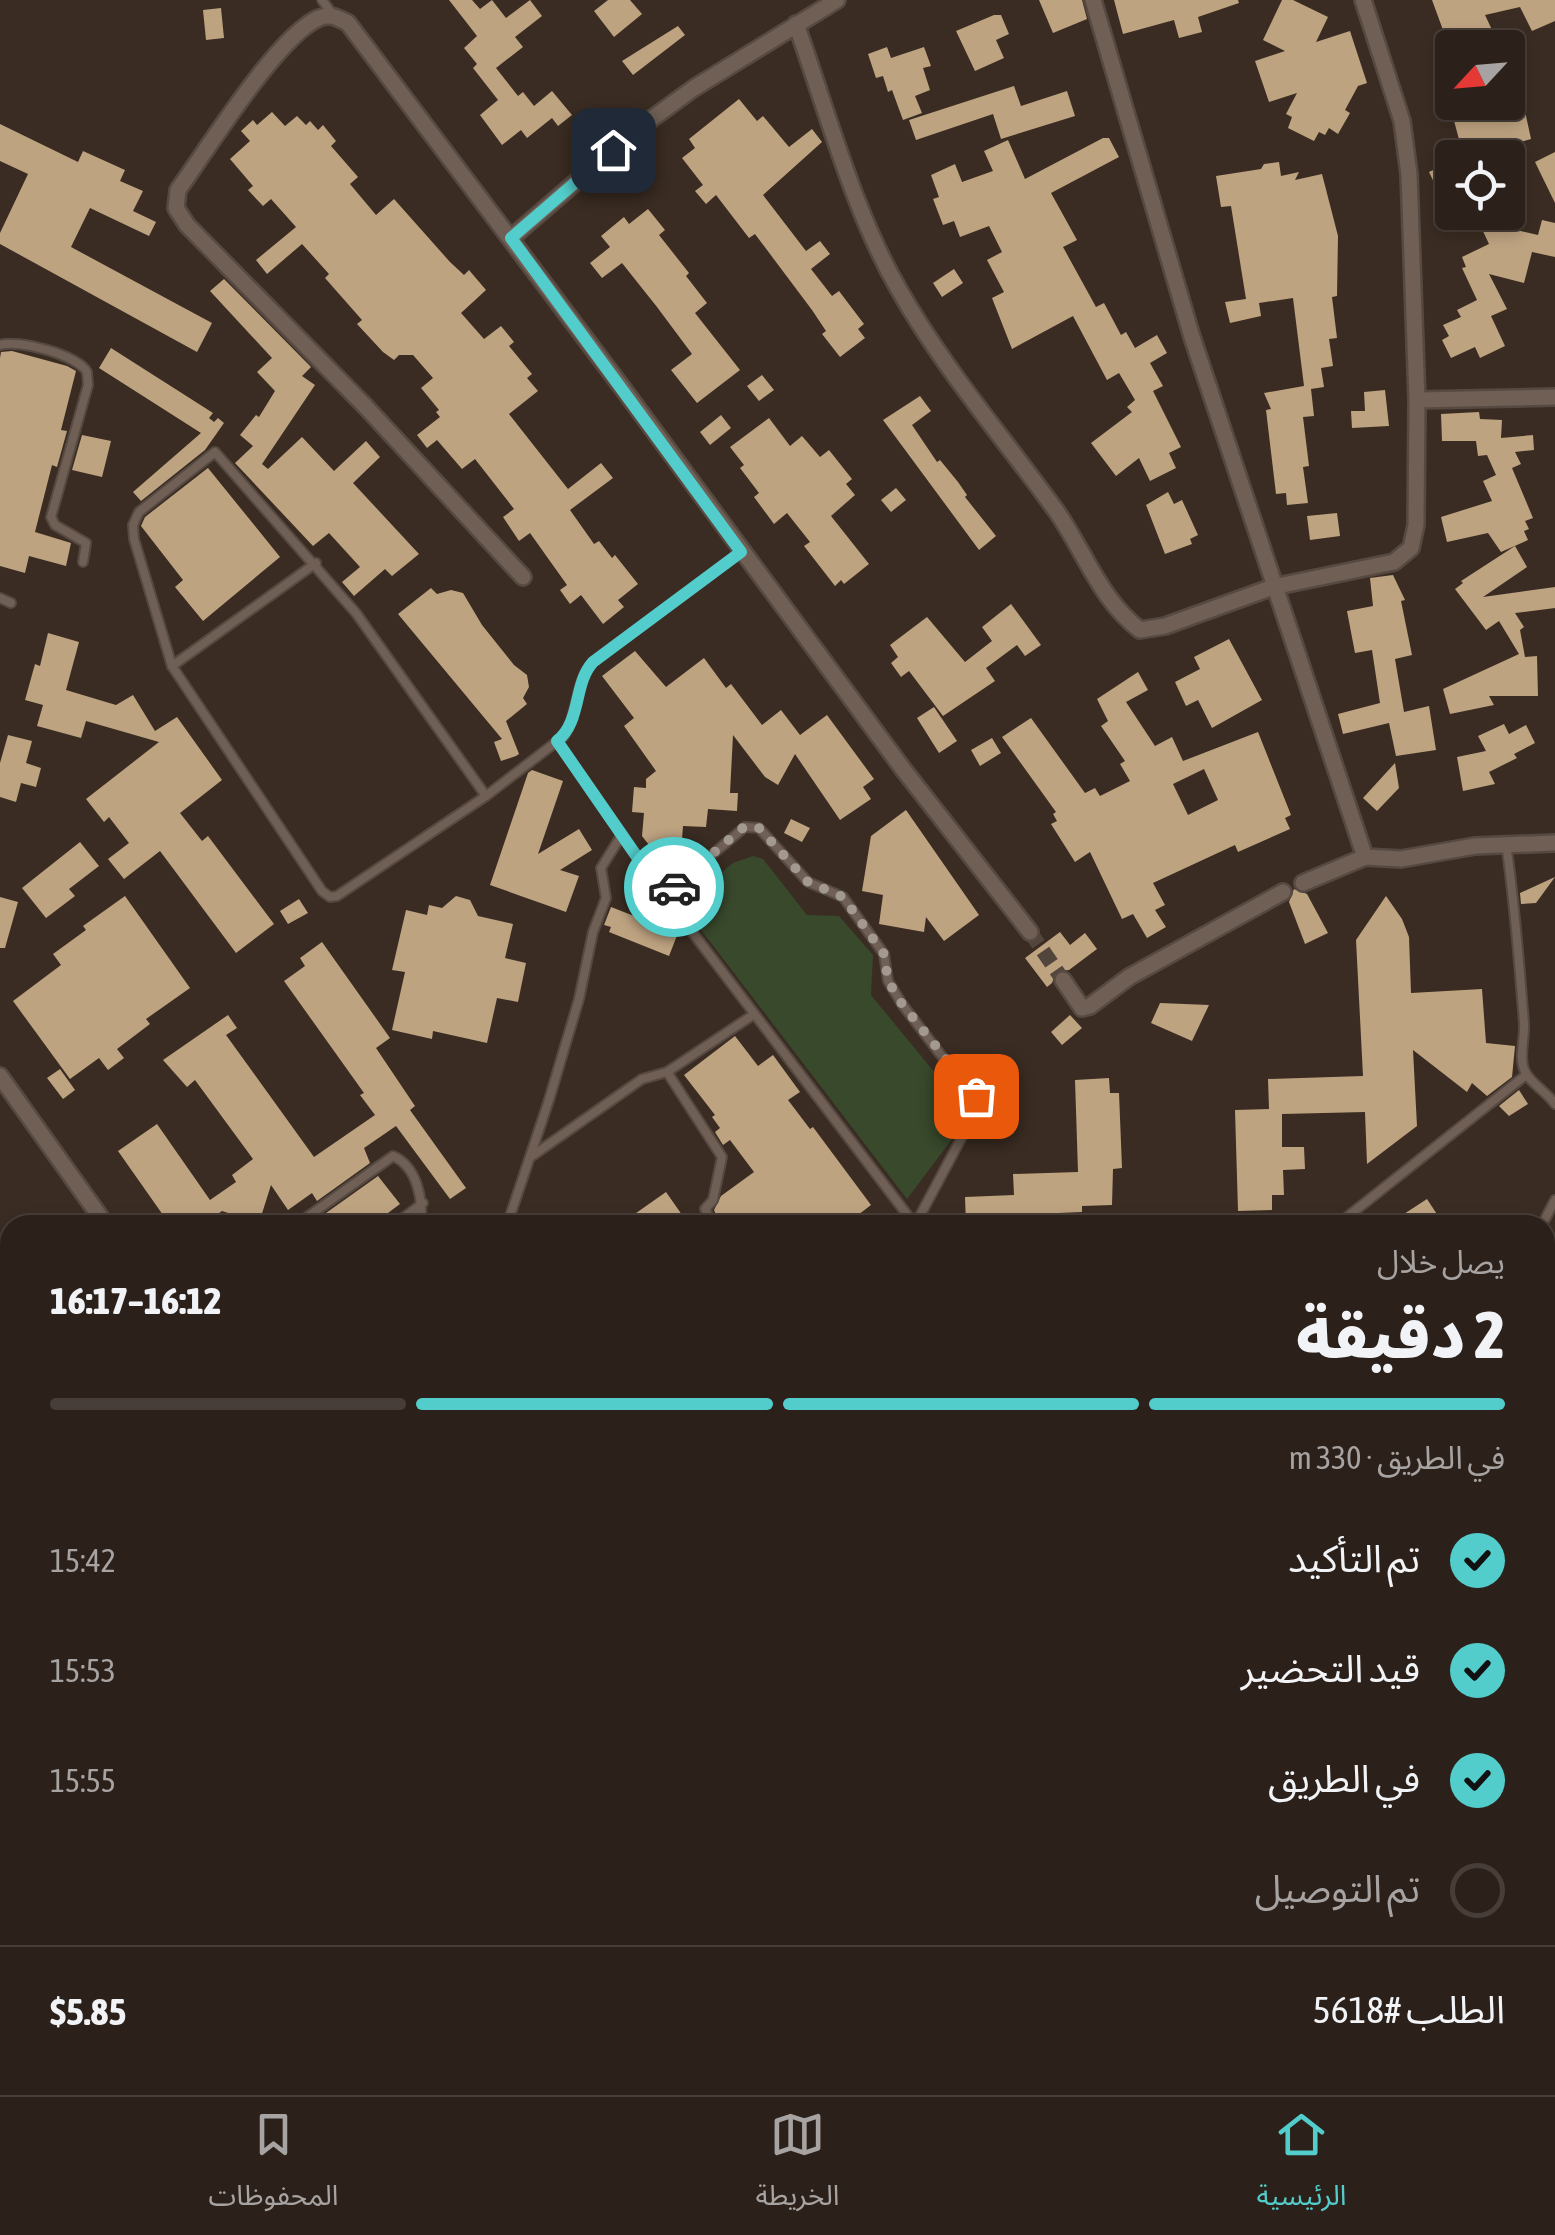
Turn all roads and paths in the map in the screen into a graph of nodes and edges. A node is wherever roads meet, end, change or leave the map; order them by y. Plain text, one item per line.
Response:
1 (322, 0) edge
2 (838, 0) edge
3 (1094, 0) edge
4 (1363, 0) edge
5 (334, 16) junction
6 (796, 24) junction
7 (511, 238) junction
8 (0, 345) edge
9 (1555, 397) edge
10 (1417, 400) junction
11 (741, 552) junction
12 (84, 562) dead end
13 (316, 564) junction
14 (522, 577) dead end
15 (1273, 587) junction
16 (0, 598) edge
17 (11, 603) dead end
18 (172, 666) junction
19 (557, 741) junction
20 (486, 796) junction
21 (620, 836) junction
22 (1555, 843) edge
23 (1506, 844) junction
24 (1365, 857) junction
25 (1303, 883) dead end
26 (1283, 892) dead end
27 (664, 896) junction
28 (1030, 932) tunnel mouth
29 (1063, 980) tunnel mouth
30 (754, 1015) junction
31 (667, 1072) junction
32 (1526, 1074) junction
33 (0, 1076) edge
34 (1555, 1104) edge
35 (532, 1156) junction
36 (423, 1203) junction
37 (99, 1215) edge
38 (310, 1215) edge
39 (407, 1215) edge
40 (422, 1215) edge
41 (511, 1215) edge
42 (708, 1215) edge
43 (907, 1215) edge
44 (920, 1215) edge
45 (1350, 1215) edge

1 - 5 lane
2 - 6 street
3 - 15 street
4 - 10 street
5 - 7 street
5 - 14 street
6 - 7 street
6 - 15 street
7 - 11 street
8 - 12 lane
9 - 10 street
10 - 15 street
11 - 19 lane
11 - 28 street
13 - 18 lane
13 - 18 lane
13 - 20 lane
15 - 24 street
16 - 17 lane
18 - 20 lane
19 - 20 lane
19 - 21 lane
21 - 27 lane
21 - 35 lane
22 - 23 street
23 - 24 street
23 - 32 lane
24 - 25 street
26 - 29 street
27 - 30 lane
27 - 44 lane
30 - 31 lane
30 - 43 lane
31 - 35 lane
31 - 42 lane
32 - 34 lane
32 - 45 lane
33 - 37 street
35 - 41 lane
36 - 38 lane
36 - 39 lane
36 - 40 lane

